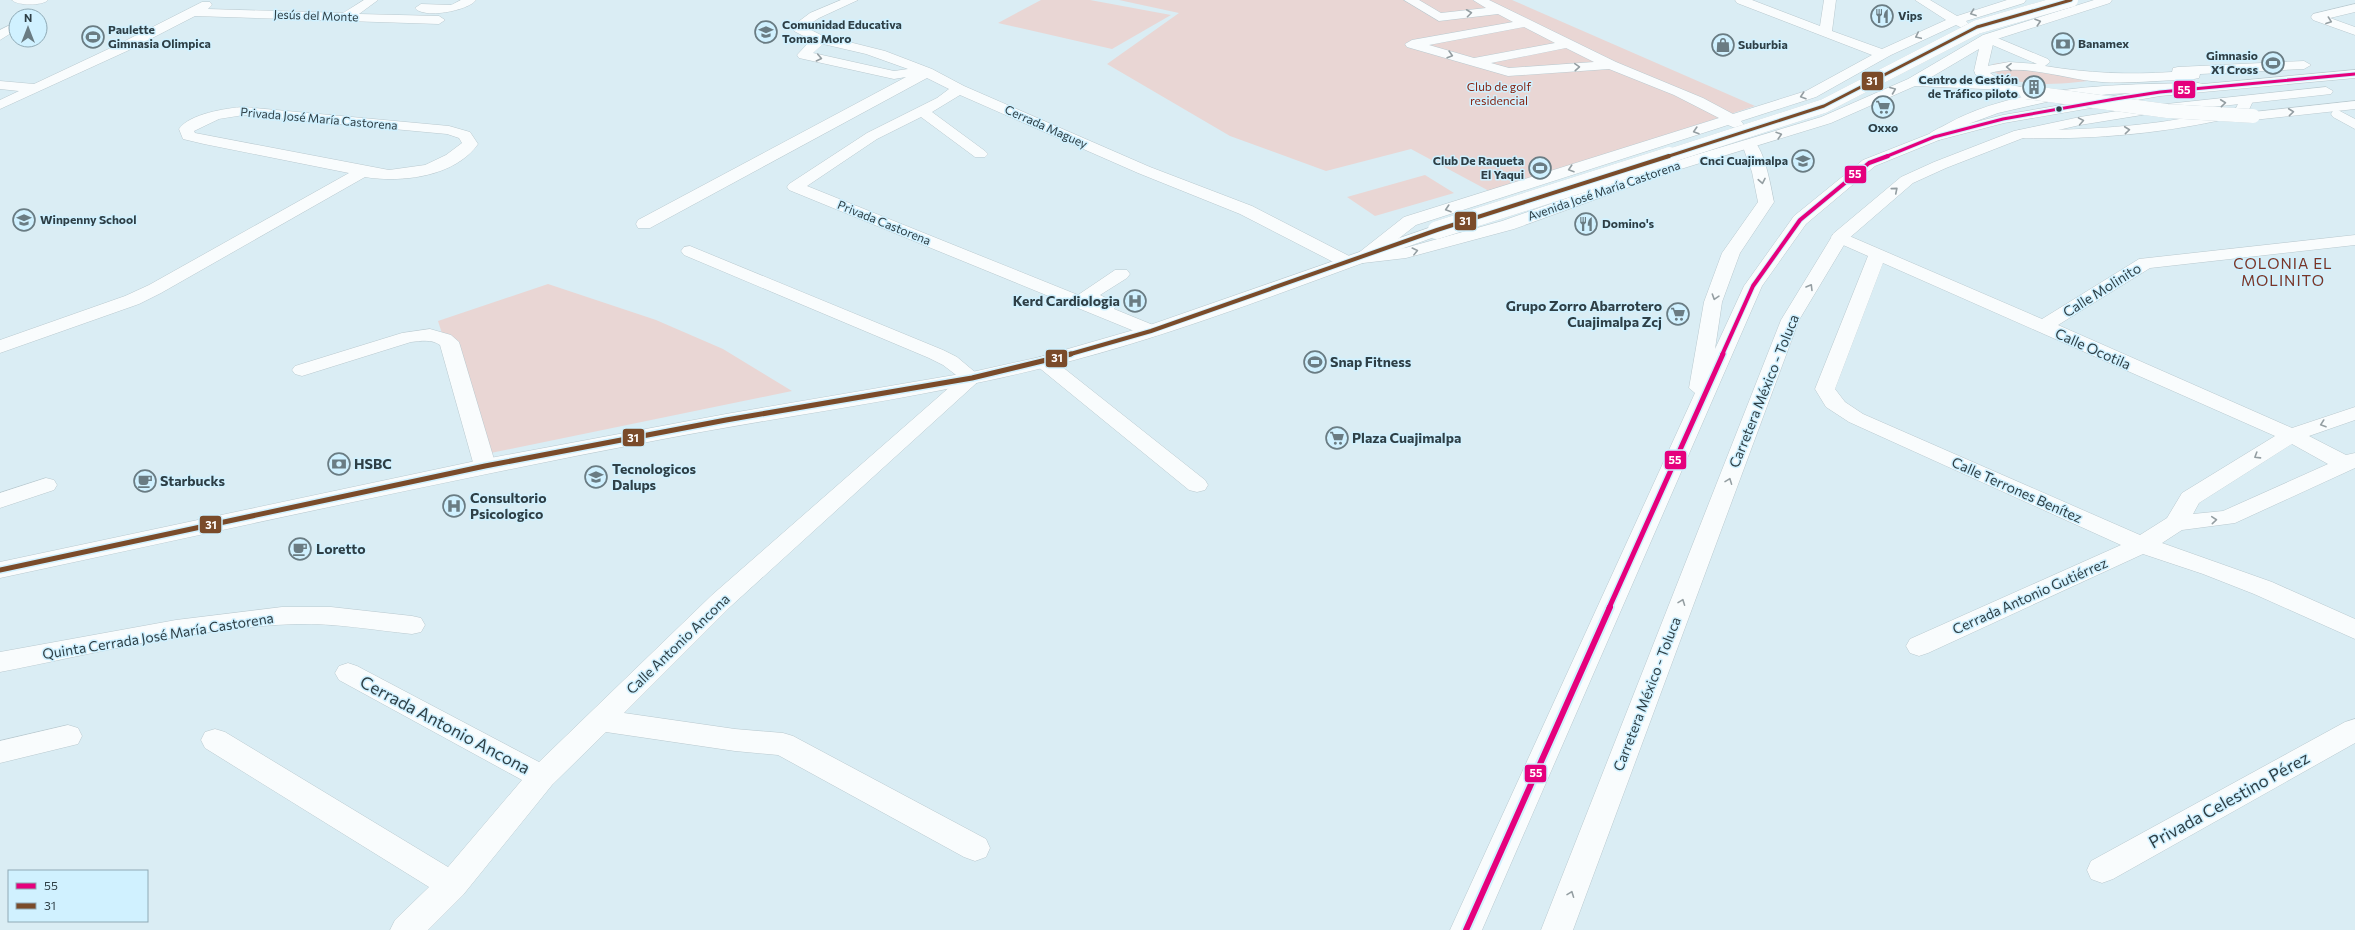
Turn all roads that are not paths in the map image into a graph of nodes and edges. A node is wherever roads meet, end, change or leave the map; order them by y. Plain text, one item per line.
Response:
1 (18, 0) edge
2 (42, 0) edge
3 (216, 0) edge
4 (470, 0) edge
5 (852, 0) edge
6 (1410, 0) edge
7 (1479, 0) edge
8 (1741, 0) edge
9 (1830, 0) edge
10 (1920, 0) edge
11 (2020, 0) edge
12 (2071, 0) edge
13 (2101, 0) edge
14 (367, 3) edge
15 (2355, 8) edge
16 (1499, 10) junction
17 (194, 12) junction
18 (346, 17) junction
19 (1439, 17) junction
20 (439, 20) dead end
21 (1954, 20) junction
22 (1526, 23) junction
23 (1826, 31) junction
24 (2355, 31) edge
25 (1988, 38) junction
26 (821, 39) junction
27 (1412, 44) junction
28 (1569, 44) junction
29 (1882, 54) junction
30 (1473, 62) junction
31 (2355, 64) edge
32 (1611, 65) junction
33 (2355, 67) edge
34 (925, 71) junction
35 (1981, 71) junction
36 (2355, 74) edge
37 (1913, 82) junction
38 (0, 85) edge
39 (2002, 87) junction
40 (36, 88) junction
41 (2355, 88) edge
42 (959, 89) junction
43 (0, 105) edge
44 (2355, 105) edge
45 (922, 111) junction
46 (2338, 114) dead end
47 (1733, 119) junction
48 (2355, 125) edge
49 (1750, 144) junction
50 (980, 154) dead end
51 (362, 172) junction
52 (644, 224) dead end
53 (1840, 237) junction
54 (2355, 240) edge
55 (690, 252) dead end
56 (1878, 254) junction
57 (1355, 260) junction
58 (1121, 274) dead end
59 (2042, 327) junction
60 (1157, 329) junction
61 (0, 347) edge
62 (1044, 362) junction
63 (302, 370) dead end
64 (972, 378) junction
65 (2355, 413) edge
66 (1694, 418) junction
67 (2291, 435) junction
68 (2350, 462) edge
69 (485, 466) junction
70 (46, 485) dead end
71 (1197, 485) dead end
72 (0, 501) edge
73 (2176, 523) junction
74 (2142, 545) junction
75 (0, 570) edge
76 (412, 626) dead end
77 (2355, 630) edge
78 (1918, 646) dead end
79 (0, 662) edge
80 (348, 673) dead end
81 (600, 720) junction
82 (2355, 730) edge
83 (68, 736) dead end
84 (215, 740) dead end
85 (0, 752) edge
86 (542, 777) junction
87 (975, 848) dead end
88 (2102, 870) dead end
89 (441, 878) junction
90 (406, 930) edge
91 (1466, 930) edge
92 (1557, 930) edge

1 - 2 street
3 - 17 street
4 - 14 street
5 - 26 street, Cerrada Maguey
6 - 19 street
7 - 16 street
8 - 23 street
9 - 23 street
10 - 21 street
11 -> 21 street, Avenida José María Castorena
12 - 57 street, Avenida José María Castorena, bridge
25 -> 13 street, Avenida José María Castorena
14 - 18 street
15 -> 24 street
19 -> 16 street
16 - 22 street
17 - 18 street, Jesús del Monte
17 - 40 street
18 - 20 street, Jesús del Monte
19 - 27 street
21 - 25 street
21 -> 29 street, Avenida José María Castorena
22 - 27 street
22 - 28 street
23 - 29 street
25 - 31 street
25 - 35 street
25 - 37 street, Avenida José María Castorena
26 - 34 street, Cerrada Maguey
26 -> 34 street
27 -> 30 street
28 - 30 street
28 - 32 street
29 -> 47 street, Avenida José María Castorena
30 -> 32 street
32 - 47 street
33 -> 35 street
34 - 42 street, Cerrada Maguey
34 - 52 street
35 - 39 street
36 - 66 street
37 - 39 street
49 -> 37 street, Avenida José María Castorena
38 - 40 street
39 -> 44 street, bridge
40 - 43 street
53 -> 41 street, Carretera México - Toluca
42 - 45 street, Privada Castorena
42 - 57 street, Cerrada Maguey
45 - 50 street
45 - 60 street, Privada Castorena
46 - 48 street
47 - 49 street
47 -> 57 street, Avenida José María Castorena
57 -> 49 street, Avenida José María Castorena
49 -> 66 street
51 - 51 street, Privada José María Castorena
51 - 61 street
53 - 56 street, Calle Ocotila
92 -> 53 street, Carretera México - Toluca
54 - 59 street, Calle Molinito
55 - 64 street
56 - 59 street, Calle Ocotila
56 - 74 street, Calle Terrones Benítez
57 - 60 street, Avenida José María Castorena
58 - 60 street
59 - 67 street, Calle Ocotila
60 - 62 street, Avenida José María Castorena
62 - 64 street, Avenida José María Castorena
62 - 71 street
63 - 69 street
64 - 69 street, Avenida José María Castorena
64 - 81 street, Calle Antonio Ancona
65 -> 67 street
66 - 91 street
67 - 68 street, Calle Ocotila
67 -> 73 street
73 -> 68 street
69 - 75 street, Avenida José María Castorena
70 - 72 street
73 - 74 street, Cerrada Antonio Gutiérrez
74 - 77 street, Calle Terrones Benítez
74 - 78 street, Cerrada Antonio Gutiérrez
76 - 79 street, Quinta Cerrada José María Castorena
80 - 86 street, Cerrada Antonio Ancona
81 - 86 street, Calle Antonio Ancona
81 - 87 street
82 - 88 street, Privada Celestino Pérez
83 - 85 street
84 - 89 street
86 - 89 street, Calle Antonio Ancona
89 - 90 street, Calle Antonio Ancona

